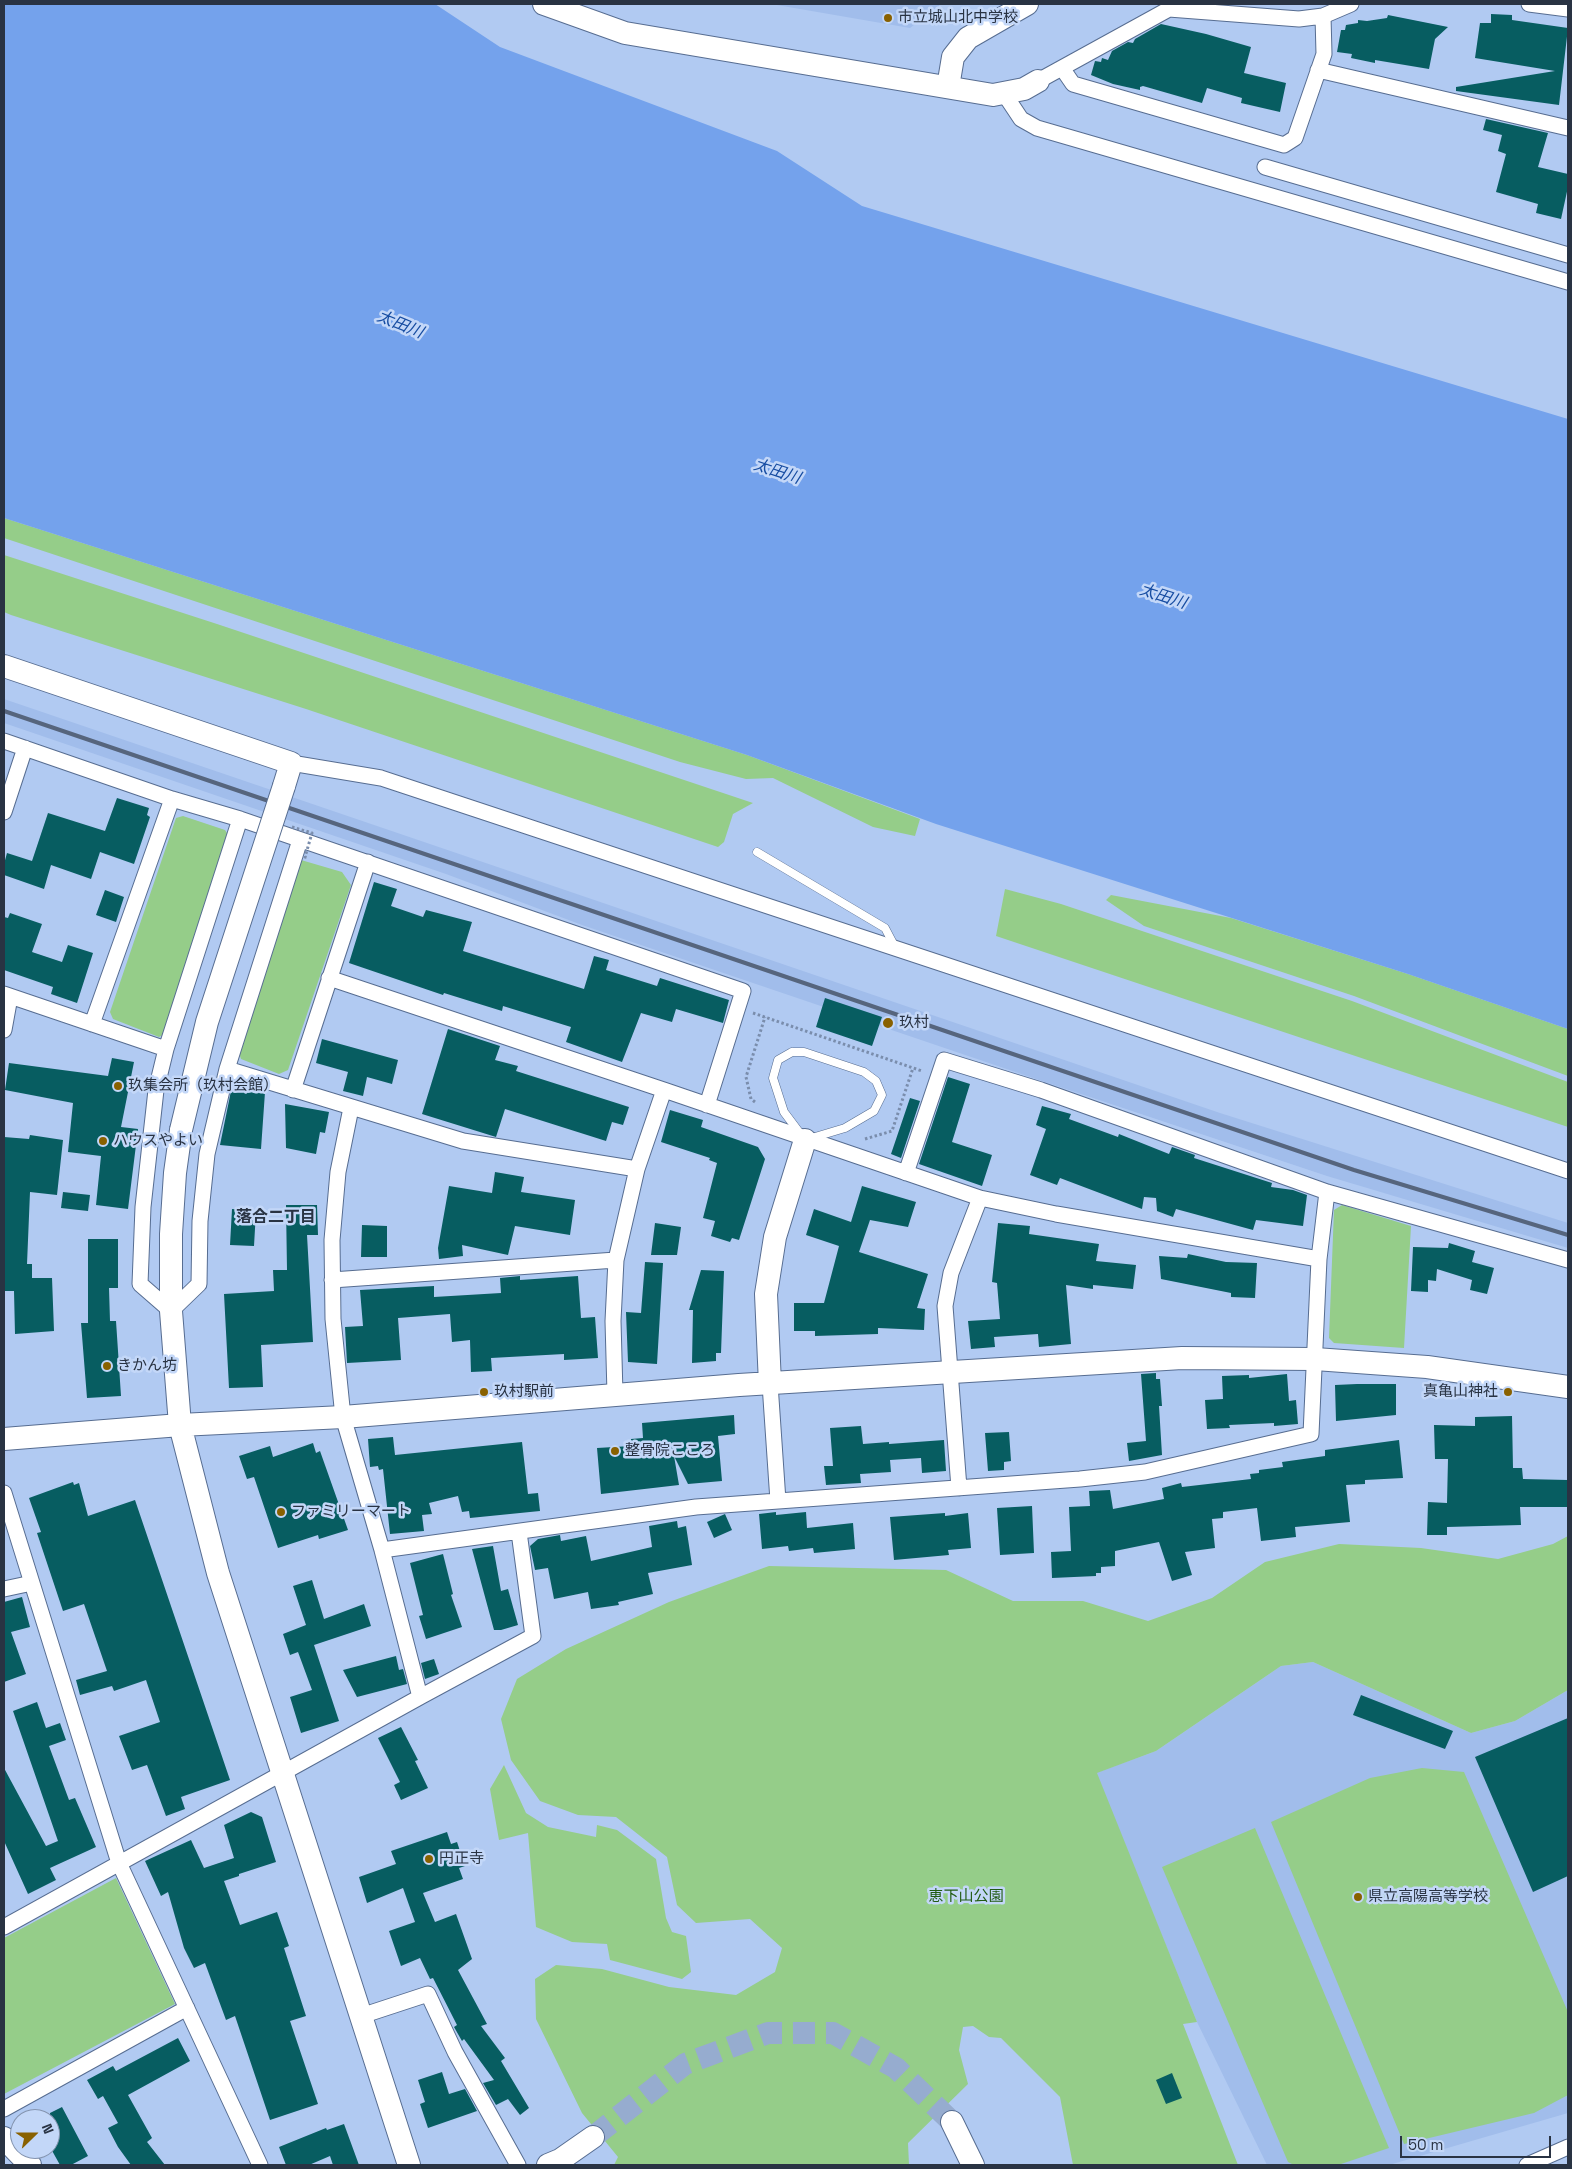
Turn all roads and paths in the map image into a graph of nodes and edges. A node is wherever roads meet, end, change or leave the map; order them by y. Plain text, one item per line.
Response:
1 (544, 4) edge
2 (1027, 4) edge
3 (1351, 4) edge
4 (1528, 4) edge
5 (1568, 9) edge
6 (1323, 16) junction
7 (1062, 68) junction
8 (1318, 70) junction
9 (1038, 81) joint
10 (948, 87) junction
11 (1005, 95) junction
12 (1568, 128) edge
13 (1265, 167) dead end
14 (1568, 255) edge
15 (1568, 282) edge
16 (4, 666) edge
17 (4, 741) edge
18 (25, 748) junction
19 (291, 763) junction
20 (172, 799) junction
21 (4, 812) edge
22 (240, 819) junction
23 (291, 826) dead end
24 (300, 840) junction
25 (757, 852) dead end
26 (309, 858) dead end
27 (368, 862) junction
28 (896, 950) junction
29 (330, 978) junction
30 (7, 996) edge
31 (738, 1008) junction
32 (765, 1017) junction
33 (92, 1024) junction
34 (4, 1030) edge
35 (166, 1049) junction
36 (913, 1068) junction
37 (227, 1069) junction
38 (938, 1077) junction
39 (293, 1090) junction
40 (664, 1090) junction
41 (757, 1104) dead end
42 (707, 1105) junction
43 (351, 1108) junction
44 (805, 1140) junction
45 (861, 1140) dead end
46 (636, 1169) junction
47 (1568, 1171) edge
48 (906, 1173) junction
49 (1327, 1192) junction
50 (980, 1198) junction
51 (1319, 1258) junction
52 (616, 1260) junction
53 (1568, 1260) edge
54 (332, 1280) junction
55 (171, 1311) junction
56 (1315, 1359) junction
57 (951, 1372) junction
58 (770, 1384) junction
59 (1568, 1387) edge
60 (615, 1394) junction
61 (343, 1417) junction
62 (180, 1425) junction
63 (4, 1439) edge
64 (959, 1488) junction
65 (4, 1494) edge
66 (778, 1501) junction
67 (519, 1532) junction
68 (382, 1550) junction
69 (32, 1583) junction
70 (4, 1589) edge
71 (420, 1697) junction
72 (284, 1774) junction
73 (119, 1863) junction
74 (6, 1920) edge
75 (187, 2008) junction
76 (361, 2016) junction
77 (4, 2109) edge
78 (952, 2122) tunnel mouth
79 (593, 2137) tunnel mouth
80 (4, 2138) edge
81 (1568, 2147) edge
82 (1534, 2164) edge
83 (30, 2165) edge
84 (260, 2165) edge
85 (409, 2165) edge
86 (518, 2165) edge
87 (548, 2165) edge
88 (972, 2165) edge

1 - 10 street
2 - 10 street
3 - 6 street
4 - 5 street
6 - 7 street
6 - 8 street
7 - 8 street
7 - 9 street
8 - 12 street
9 - 11 street
10 - 11 street
11 - 15 street
13 - 14 street
16 - 19 street
17 - 18 street
18 - 20 street
18 - 21 street
19 - 28 street
19 - 55 street, bridge
20 - 22 street
20 - 33 street
22 - 24 street
22 - 35 street
23 - 26 path, bridge
24 - 27 street
24 - 37 street
25 - 28 lane
27 - 29 street
27 - 31 street
28 - 47 street
29 - 39 street
29 - 40 street
30 - 33 street
30 - 34 street
31 - 32 path
31 - 42 street
32 - 36 path
32 - 41 path
33 - 35 street
35 - 55 street
36 - 38 path
36 - 45 path
37 - 39 street
37 - 55 street
38 - 48 street
38 - 49 street
39 - 43 street
40 - 42 street
40 - 46 street
42 - 44 street
43 - 46 street
43 - 54 street
44 - 44 lane
44 - 48 street
44 - 58 street
46 - 52 street
48 - 50 street
49 - 51 street
49 - 53 street
50 - 51 street
50 - 57 street
51 - 56 street
52 - 54 street
52 - 60 street
54 - 61 street
55 - 62 street
56 - 57 street
56 - 59 street
56 - 64 street
57 - 58 street
57 - 64 street
58 - 60 street
58 - 66 street
60 - 61 street
61 - 62 street
61 - 68 street
62 - 63 street
62 - 72 street
64 - 66 street
65 - 69 street
66 - 67 street
67 - 68 street
67 - 71 street
68 - 71 street
69 - 70 street
69 - 73 street
71 - 72 street
72 - 73 street
72 - 76 street
73 - 74 street
73 - 75 street
75 - 77 street
75 - 84 street
76 - 85 street
76 - 86 street
78 - 88 street
79 - 87 street
80 - 83 street
81 - 82 street

